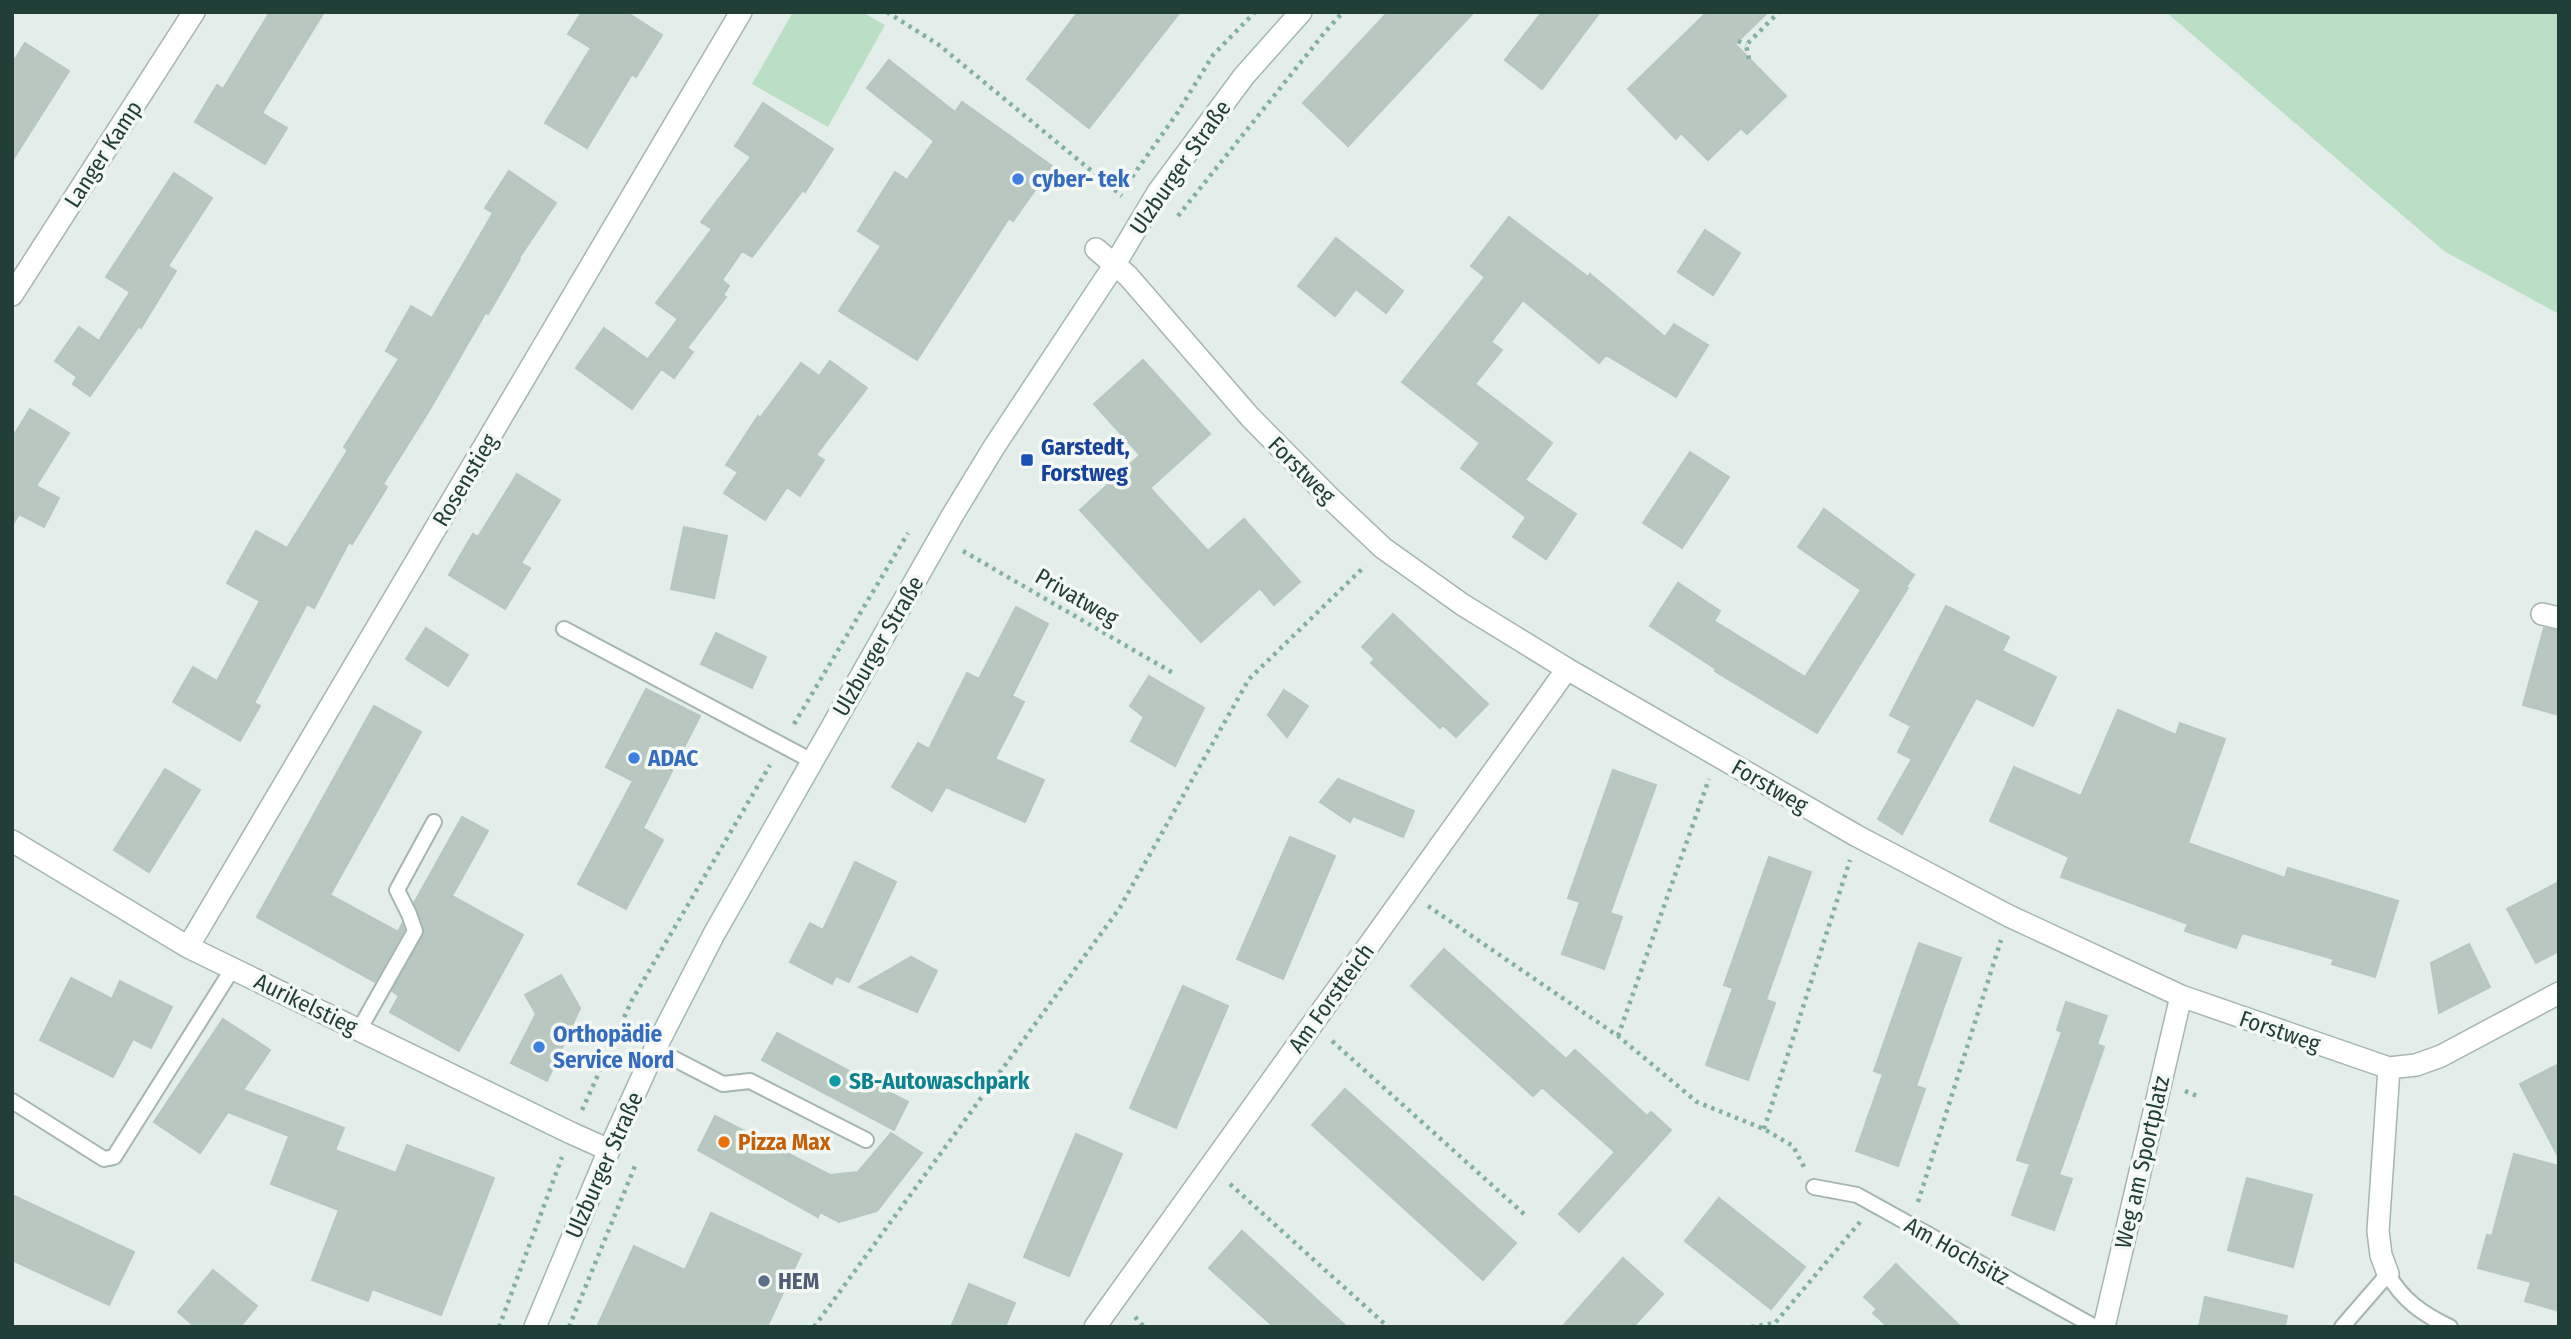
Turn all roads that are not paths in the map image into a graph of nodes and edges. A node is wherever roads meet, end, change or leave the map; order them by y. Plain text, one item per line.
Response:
1 (194, 12) edge
2 (741, 12) edge
3 (1301, 12) edge
4 (1096, 249) dead end
5 (1115, 264) junction
6 (12, 295) edge
7 (564, 629) dead end
8 (1567, 669) junction
9 (812, 761) junction
10 (434, 821) dead end
11 (12, 841) edge
12 (188, 947) junction
13 (233, 968) junction
14 (2559, 993) edge
15 (2181, 996) junction
16 (359, 1030) junction
17 (655, 1049) junction
18 (2389, 1068) junction
19 (12, 1101) edge
20 (866, 1140) dead end
21 (609, 1150) junction
22 (1814, 1187) road end
23 (2388, 1274) junction
24 (535, 1327) edge
25 (1095, 1327) edge
26 (2095, 1327) edge
27 (2104, 1327) edge
28 (2342, 1327) edge
29 (2451, 1327) edge

1 - 6 street, Langer Kamp
2 - 12 street, Rosenstieg
3 - 5 street, Ulzburger Straße
4 - 5 street, Forstweg
5 - 8 street, Forstweg
5 - 9 street, Ulzburger Straße
7 - 9 lane
8 - 15 street, Forstweg
8 - 25 street, Am Forstteich
9 - 17 street, Ulzburger Straße
10 - 16 lane
11 - 12 street, Aurikelstieg
12 - 13 street, Aurikelstieg
13 - 16 street, Aurikelstieg
13 - 19 lane
14 - 18 street, Forstweg
15 - 18 street, Forstweg
15 - 27 street, Weg am Sportplatz
16 - 21 street, Aurikelstieg
17 - 20 lane
17 - 21 street, Ulzburger Straße
18 - 23 street
21 - 24 street, Ulzburger Straße
22 - 26 lane, Am Hochsitz
23 - 28 lane
23 - 29 lane

